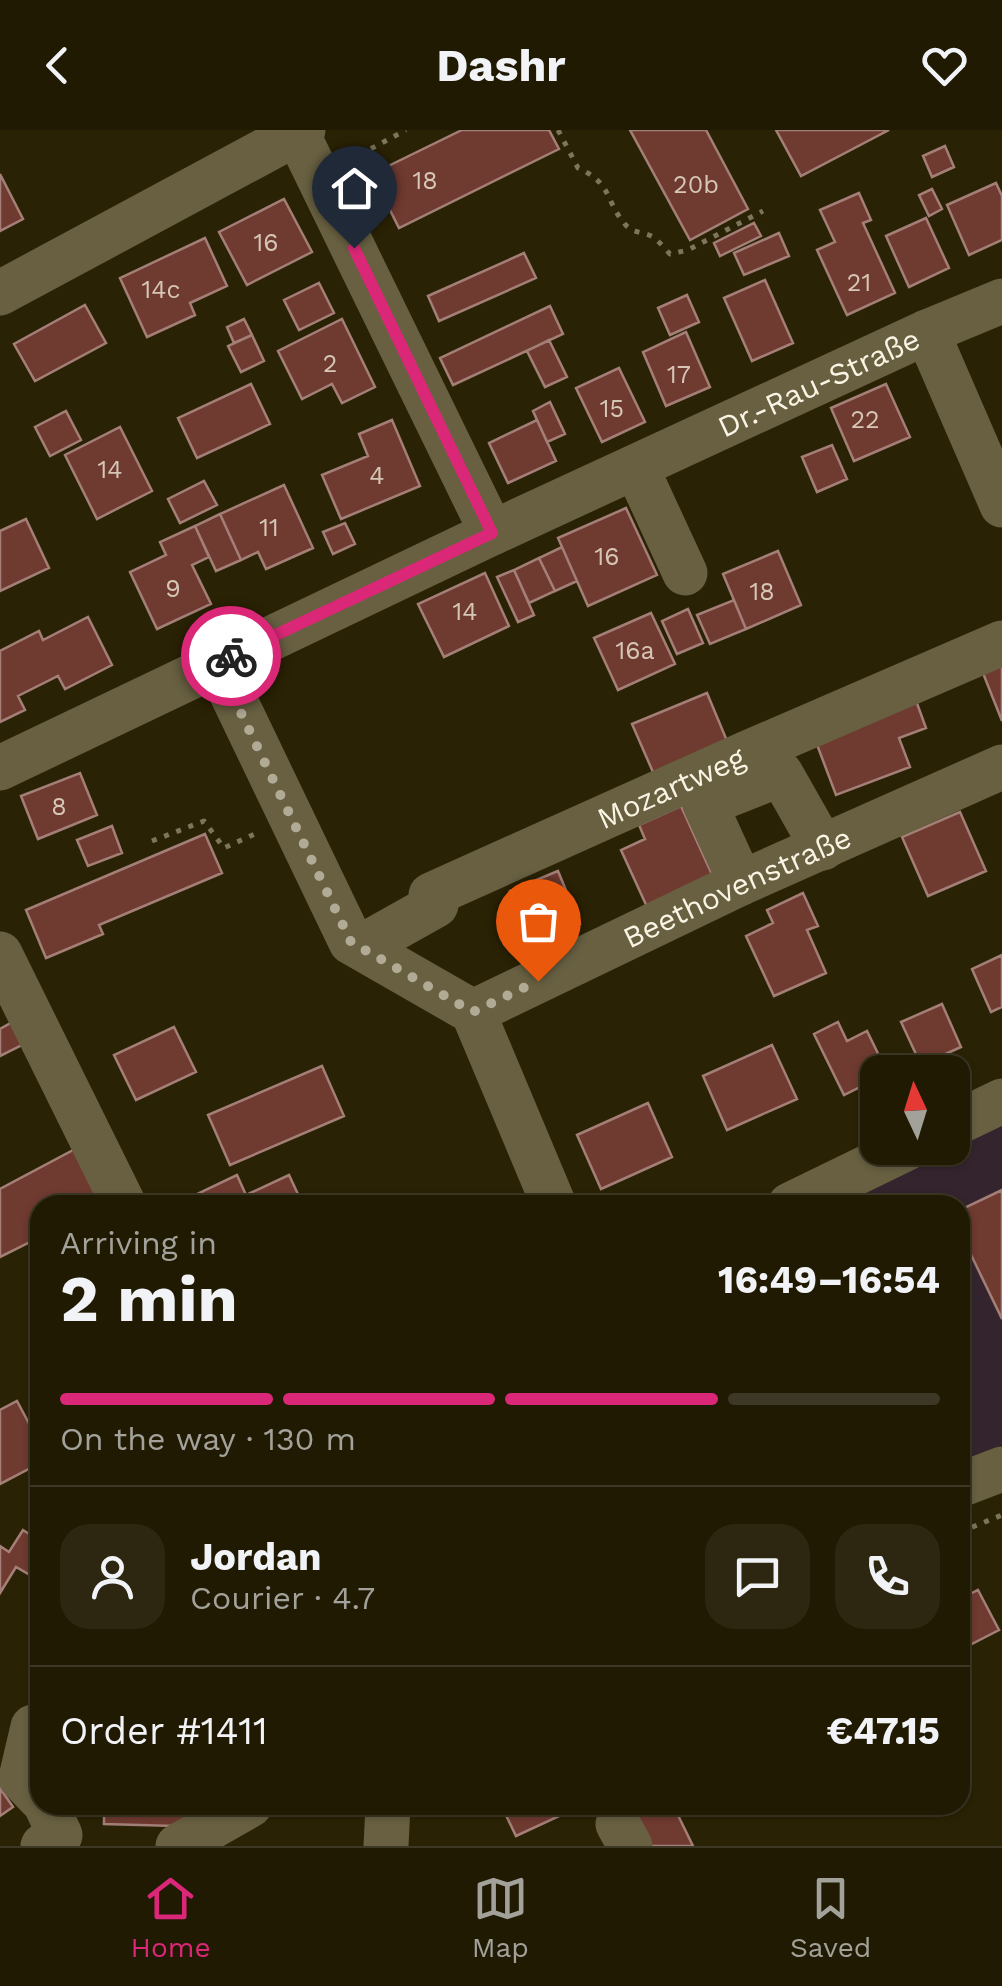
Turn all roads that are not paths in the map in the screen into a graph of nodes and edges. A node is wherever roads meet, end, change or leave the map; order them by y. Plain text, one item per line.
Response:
1 (300, 132) edge
2 (0, 293) edge
3 (1002, 301) edge
4 (927, 332) junction
5 (636, 466) junction
6 (1002, 504) edge
7 (492, 533) junction
8 (685, 573) dead end
9 (1002, 642) edge
10 (217, 663) junction
11 (1002, 767) edge
12 (0, 768) edge
13 (822, 848) junction
14 (741, 884) junction
15 (360, 947) junction
16 (0, 954) edge
17 (473, 1012) junction
18 (1002, 1101) edge
19 (970, 1116) edge
20 (872, 1165) edge
21 (119, 1195) edge
22 (550, 1195) edge
23 (811, 1195) edge
24 (1002, 1468) edge
25 (970, 1481) edge
26 (24, 1722) edge
27 (30, 1787) edge
28 (51, 1815) edge
29 (232, 1815) edge
30 (388, 1815) edge
31 (43, 1846) edge
32 (178, 1846) edge
33 (386, 1846) edge

1 - 2 street
1 - 7 street
3 - 4 street, Dr.-Rau-Straße
4 - 5 street, Dr.-Rau-Straße
4 - 6 street
5 - 7 street, Dr.-Rau-Straße
5 - 8 street
7 - 10 street, Dr.-Rau-Straße
9 - 15 street, Mozartweg
10 - 12 street, Dr.-Rau-Straße
10 - 15 street
11 - 13 street, Beethovenstraße
13 - 14 street, Beethovenstraße
13 - 14 street
14 - 17 street, Beethovenstraße
15 - 17 street
16 - 21 street
17 - 22 street
18 - 19 street
20 - 23 street
24 - 25 street
26 - 27 street
28 - 31 street
29 - 32 street
30 - 33 street

